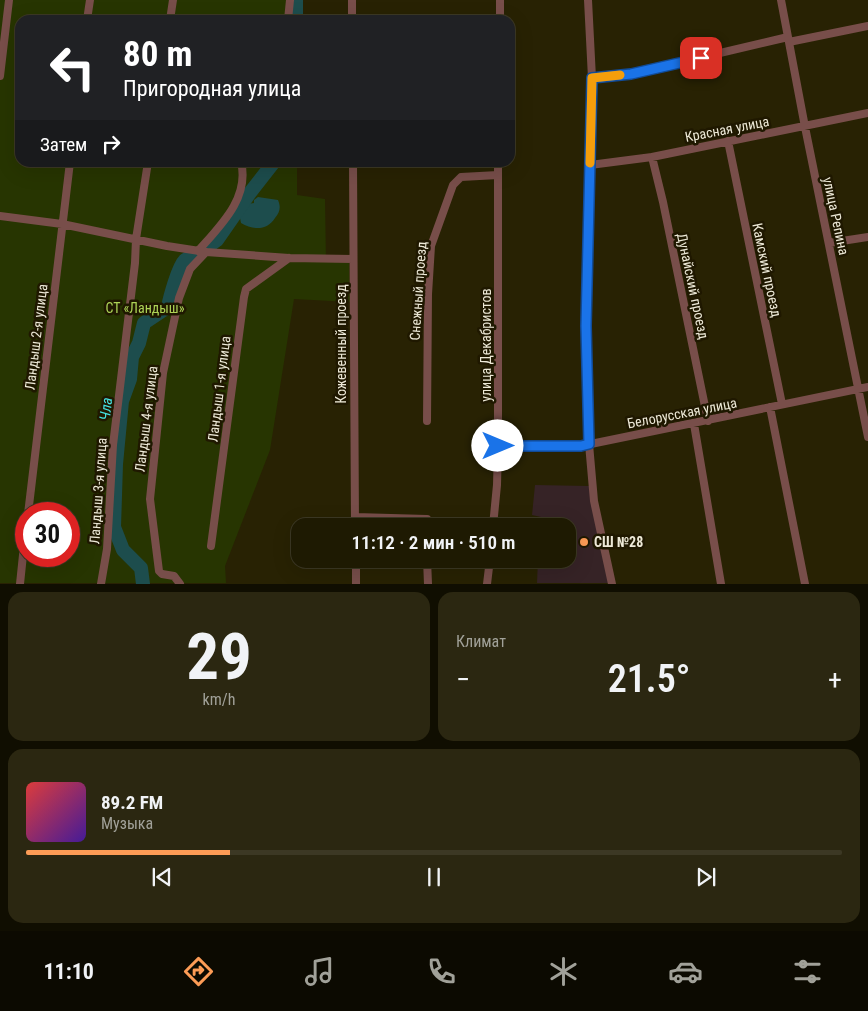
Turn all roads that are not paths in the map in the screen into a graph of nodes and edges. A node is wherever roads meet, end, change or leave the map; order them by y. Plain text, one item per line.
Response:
1 (9, 0) edge
2 (90, 0) edge
3 (173, 0) edge
4 (290, 0) edge
5 (352, 0) edge
6 (500, 0) edge
7 (588, 0) edge
8 (781, 0) edge
9 (88, 15) edge
10 (171, 15) edge
11 (288, 15) edge
12 (352, 15) edge
13 (500, 15) edge
14 (868, 26) edge
15 (788, 40) junction
16 (0, 76) edge
17 (592, 78) junction
18 (868, 113) edge
19 (805, 127) junction
20 (728, 141) junction
21 (652, 157) junction
22 (590, 165) junction
23 (69, 167) edge
24 (147, 167) edge
25 (243, 167) edge
26 (353, 167) edge
27 (498, 167) edge
28 (498, 175) junction
29 (0, 216) edge
30 (62, 224) junction
31 (868, 237) edge
32 (136, 239) junction
33 (829, 243) junction
34 (202, 251) junction
35 (289, 258) junction
36 (353, 259) junction
37 (868, 387) edge
38 (858, 388) junction
39 (782, 404) junction
40 (770, 407) junction
41 (427, 421) dead end
42 (708, 421) junction
43 (694, 424) junction
44 (868, 437) edge
45 (589, 444) junction
46 (498, 446) junction
47 (29, 502) edge
48 (355, 517) joint
49 (391, 518) edge
50 (494, 518) edge
51 (211, 546) dead end
52 (22, 567) edge
53 (356, 568) edge
54 (428, 568) edge
55 (489, 568) edge
56 (20, 584) edge
57 (101, 584) edge
58 (180, 584) edge
59 (356, 584) edge
60 (428, 584) edge
61 (487, 584) edge
62 (612, 584) edge
63 (721, 584) edge
64 (805, 584) edge

1 - 16 street
2 - 9 street
3 - 10 street
4 - 11 street
5 - 12 street
6 - 13 street
7 - 17 street
8 - 15 street, улица Репина
14 - 15 street
15 - 17 street
15 - 19 street, улица Репина
17 - 22 street
18 - 19 street, Красная улица
19 - 20 street, Красная улица
19 - 33 street, улица Репина
20 - 21 street, Красная улица
20 - 39 street, Камский проезд
21 - 22 street, Красная улица
21 - 42 street, Дунайский проезд
22 - 45 street
23 - 30 street, Ландыш 2-я улица
24 - 32 street, Ландыш 3-я улица
25 - 34 street, Ландыш 4-я улица
26 - 36 street, Кожевенный проезд
27 - 28 street, улица Декабристов
28 - 41 street, Снежный проезд
28 - 46 street, улица Декабристов
29 - 30 street
30 - 32 street
30 - 47 street, Ландыш 2-я улица
31 - 33 street
32 - 34 street
32 - 57 street, Ландыш 3-я улица
33 - 38 street, улица Репина
34 - 35 street
34 - 58 street, Ландыш 4-я улица
35 - 36 street
35 - 51 street, Ландыш 1-я улица
36 - 48 street, Кожевенный проезд
37 - 38 street, Белорусская улица
38 - 39 street, Белорусская улица
38 - 44 street, улица Репина
39 - 40 street, Белорусская улица
40 - 42 street, Белорусская улица
40 - 64 street
42 - 43 street, Белорусская улица
43 - 45 street, Белорусская улица
43 - 63 street
45 - 46 street, Белорусская улица
45 - 62 street
46 - 50 street, улица Декабристов
48 - 49 street
52 - 56 street
53 - 59 street
54 - 60 street
55 - 61 street

